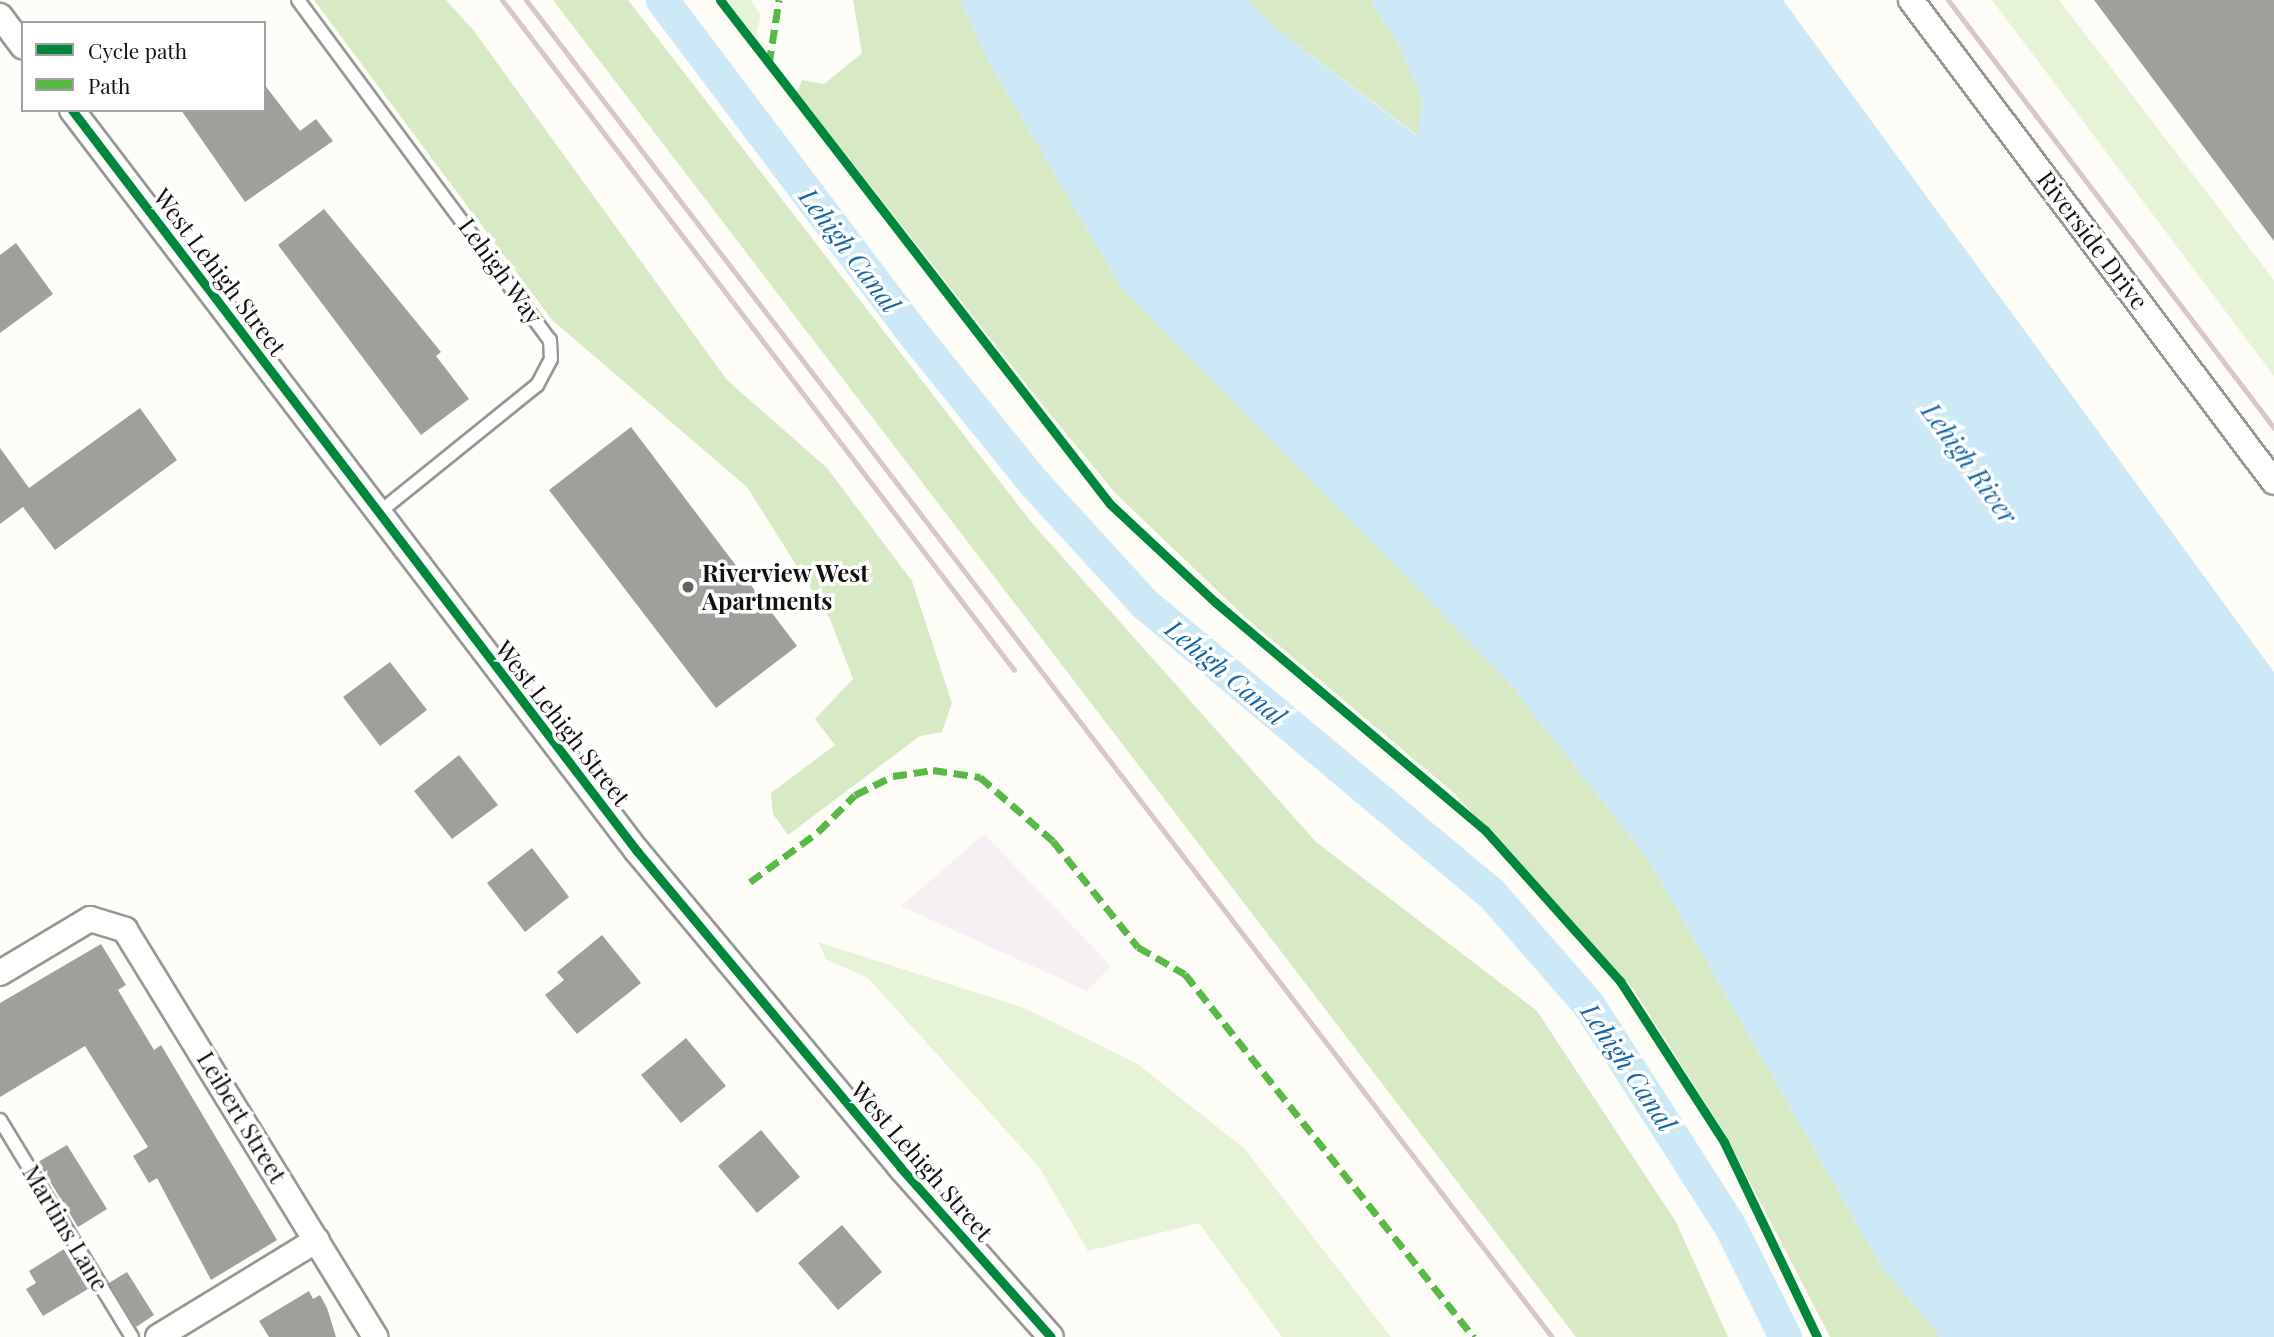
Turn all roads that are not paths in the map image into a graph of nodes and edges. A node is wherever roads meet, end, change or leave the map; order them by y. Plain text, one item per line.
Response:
1 (298, 0) edge
2 (1911, 0) edge
3 (0, 16) edge
4 (21, 43) edge
5 (74, 112) edge
6 (2274, 482) edge
7 (377, 514) junction
8 (0, 973) edge
9 (0, 1119) edge
10 (317, 1240) junction
11 (132, 1337) edge
12 (159, 1337) edge
13 (375, 1337) edge
14 (1051, 1337) edge

1 - 7 lane, Lehigh Way
2 - 6 street, Riverside Drive
3 - 4 street
5 - 7 street, West Lehigh Street
7 - 14 street, West Lehigh Street
8 - 10 street, Leibert Street
9 - 11 lane, Martins Lane
10 - 12 street
10 - 13 street, Leibert Street

